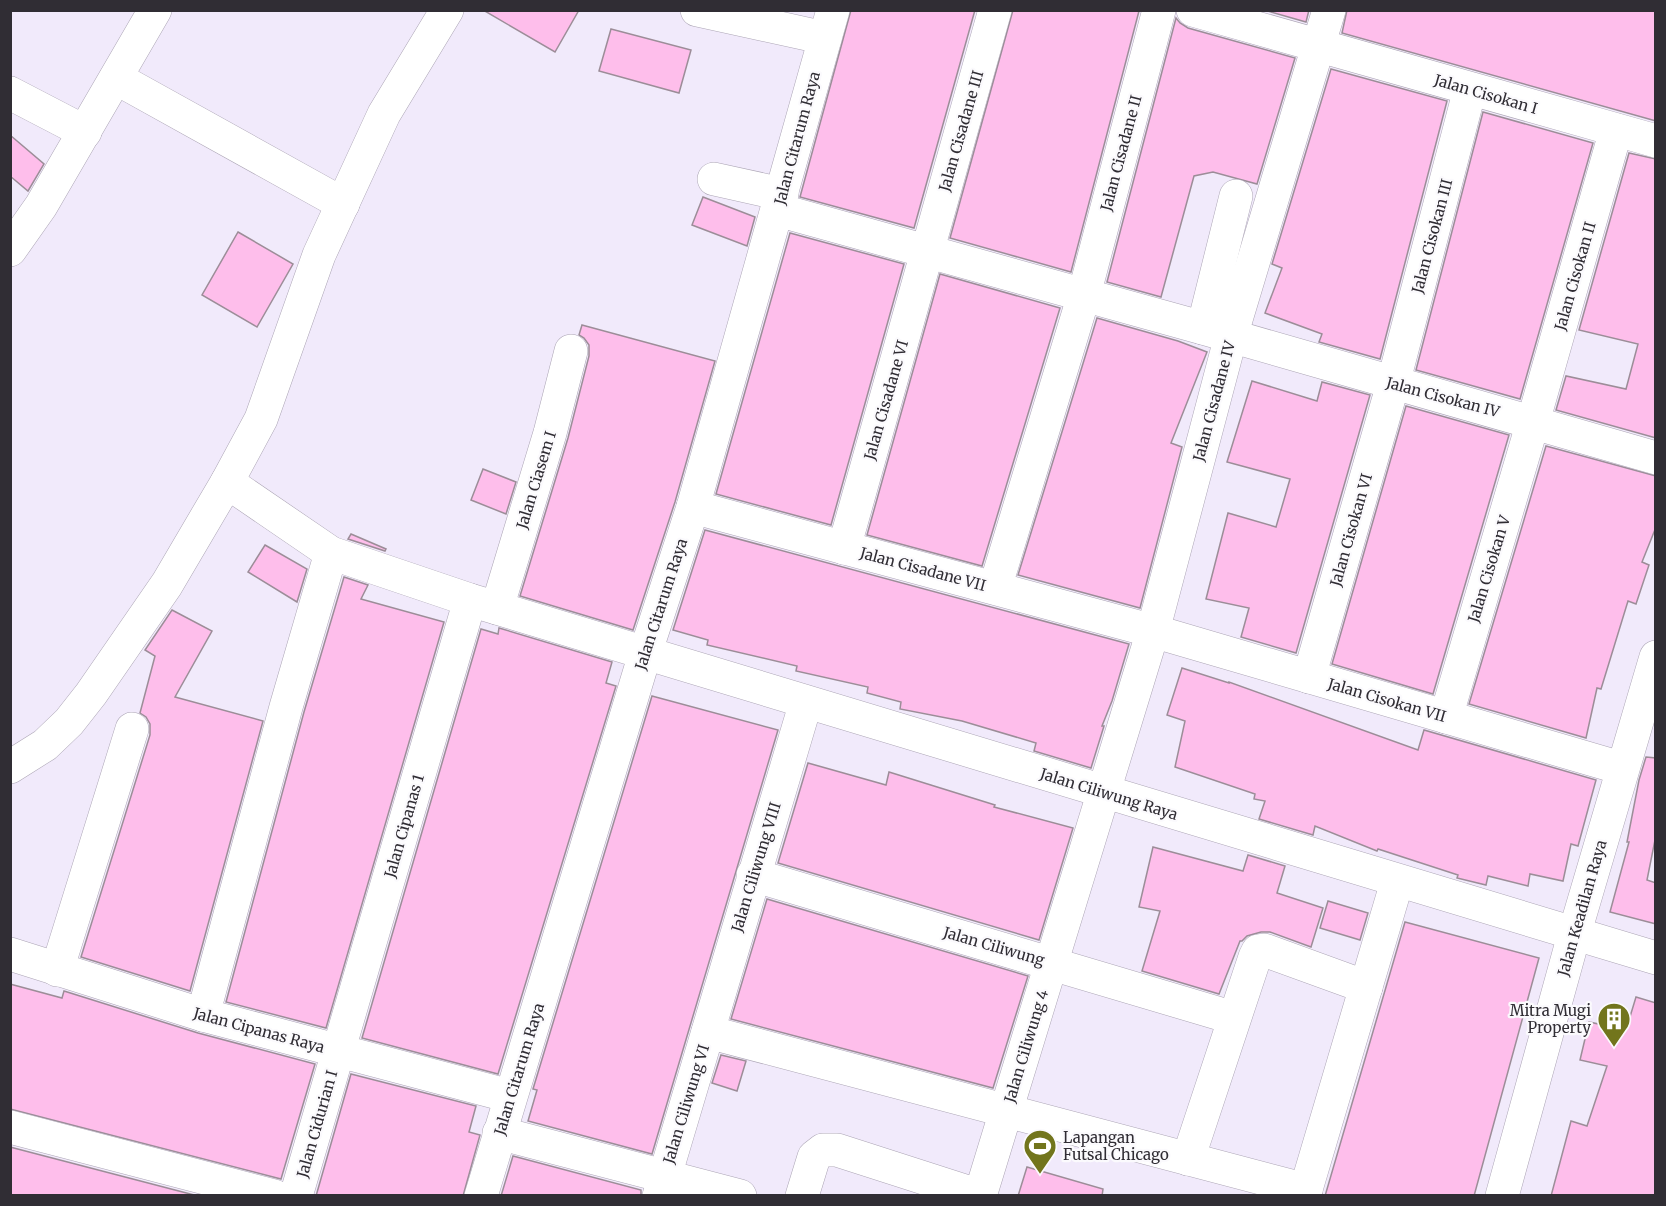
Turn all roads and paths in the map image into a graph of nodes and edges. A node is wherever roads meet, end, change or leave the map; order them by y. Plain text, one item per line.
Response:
1 (155, 10) edge
2 (447, 10) edge
3 (697, 10) edge
4 (995, 10) edge
5 (1159, 10) edge
6 (1193, 10) edge
7 (1329, 10) edge
8 (829, 24) edge
9 (1317, 46) junction
10 (116, 78) junction
11 (1470, 89) junction
12 (10, 93) edge
13 (1616, 130) junction
14 (85, 132) junction
15 (1656, 141) edge
16 (714, 179) dead end
17 (1236, 196) dead end
18 (780, 202) junction
19 (343, 204) junction
20 (10, 250) edge
21 (928, 251) junction
22 (1084, 295) junction
23 (1217, 332) junction
24 (570, 351) dead end
25 (1393, 384) junction
26 (1533, 422) junction
27 (1656, 458) edge
28 (227, 482) junction
29 (693, 507) junction
30 (844, 548) junction
31 (331, 553) junction
32 (995, 588) junction
33 (484, 604) junction
34 (1153, 631) junction
35 (645, 654) junction
36 (1656, 657) edge
37 (1309, 677) junction
38 (806, 702) junction
39 (1446, 717) junction
40 (132, 729) dead end
41 (1635, 756) edge
42 (14, 761) edge
43 (1103, 793) junction
44 (753, 875) junction
45 (1397, 882) junction
46 (1574, 935) junction
47 (10, 954) edge
48 (1656, 958) edge
49 (1051, 963) junction
50 (57, 970) junction
51 (1366, 987) junction
52 (203, 1015) junction
53 (1234, 1018) junction
54 (708, 1032) junction
55 (338, 1052) junction
56 (510, 1096) junction
57 (1006, 1111) junction
58 (10, 1127) edge
59 (500, 1132) junction
60 (1188, 1159) junction
61 (662, 1186) edge
62 (1305, 1193) edge
63 (274, 1196) edge
64 (296, 1196) edge
65 (481, 1196) edge
66 (740, 1196) edge
67 (802, 1196) edge
68 (980, 1196) edge
69 (1502, 1196) edge

1 - 10 street
2 - 19 street
3 - 8 street
4 - 21 street, Jalan Cisadane III
5 - 22 street, Jalan Cisadane II
6 - 9 street, Jalan Cisokan I
7 - 9 street, Jalan Cisadane IV
8 - 18 street, Jalan Citarum Raya
9 - 11 street, Jalan Cisokan I
9 - 23 street, Jalan Cisadane IV
10 - 14 street
10 - 19 street
11 - 13 street, Jalan Cisokan I
11 - 25 street, Jalan Cisokan III
12 - 14 street
13 - 15 street, Jalan Cisokan I
13 - 26 street, Jalan Cisokan II
14 - 20 street
16 - 18 street, Jalan Cisokan IV
17 - 23 street
18 - 21 street, Jalan Cisokan IV
18 - 29 street, Jalan Citarum Raya
19 - 28 street
21 - 22 street, Jalan Cisokan IV
21 - 30 street, Jalan Cisadane VI
22 - 23 street, Jalan Cisokan IV
22 - 32 street, Jalan Cisadane II
23 - 25 street, Jalan Cisokan IV
23 - 34 street, Jalan Cisadane IV
24 - 33 street, Jalan Ciasem I
25 - 26 street, Jalan Cisokan IV
25 - 37 street, Jalan Cisokan VI
26 - 27 street, Jalan Cisokan IV
26 - 39 street, Jalan Cisokan V
28 - 31 street, Jalan Ciliwung Raya
28 - 42 street
29 - 30 street, Jalan Cisadane VII
29 - 35 street, Jalan Citarum Raya
30 - 32 street, Jalan Cisadane VII
31 - 33 street, Jalan Ciliwung Raya
31 - 52 street
32 - 34 street, Jalan Cisadane VII
33 - 35 street, Jalan Ciliwung Raya
33 - 55 street, Jalan Cipanas 1
34 - 37 street, Jalan Cisokan VII
34 - 43 street, Jalan Cisadane IV
35 - 38 street, Jalan Ciliwung Raya
35 - 56 street, Jalan Citarum Raya
36 - 41 street, Jalan Keadilan Raya
37 - 39 street, Jalan Cisokan VII
38 - 43 street, Jalan Ciliwung Raya
38 - 44 street, Jalan Ciliwung VIII
39 - 41 street, Jalan Cisokan VII
40 - 50 street
41 - 46 street, Jalan Keadilan Raya
43 - 45 street, Jalan Ciliwung Raya
43 - 49 street, Jalan Ciliwung 4
44 - 49 street, Jalan Ciliwung
44 - 54 street, Jalan Ciliwung VIII
45 - 46 street, Jalan Ciliwung Raya
45 - 51 street
46 - 48 street, Jalan Ciliwung Raya
46 - 69 street, Jalan Keadilan Raya
47 - 50 street, Jalan Cipanas Raya
49 - 53 street, Jalan Ciliwung
49 - 57 street, Jalan Ciliwung 4
50 - 52 street, Jalan Cipanas Raya
51 - 53 street
51 - 62 street
52 - 55 street, Jalan Cipanas Raya
53 - 60 street
54 - 57 street
54 - 61 street, Jalan Ciliwung VI
55 - 56 street, Jalan Cipanas Raya
55 - 64 street, Jalan Cidurian I
56 - 59 street, Jalan Citarum Raya
57 - 60 street
57 - 68 street, Jalan Ciliwung 4
58 - 63 street
59 - 61 street
59 - 65 street, Jalan Citarum Raya
60 - 62 street
61 - 66 street
67 - 68 street

